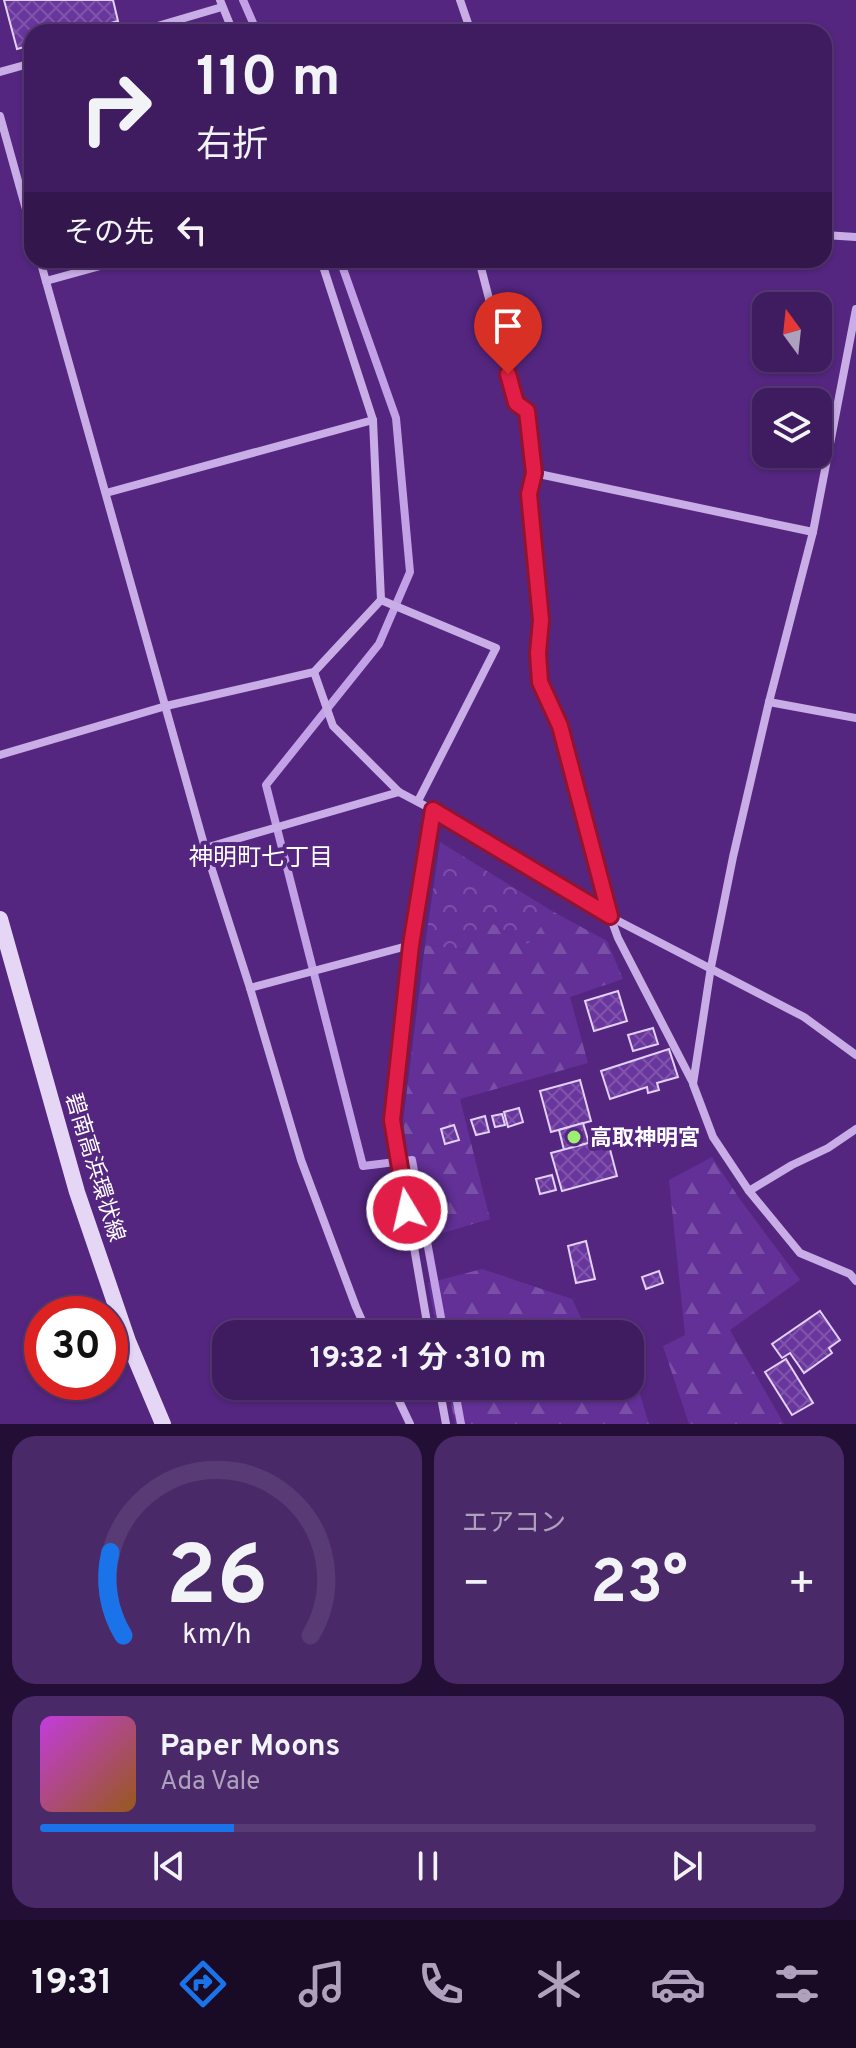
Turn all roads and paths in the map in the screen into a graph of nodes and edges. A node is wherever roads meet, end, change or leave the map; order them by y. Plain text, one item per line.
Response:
1 (460, 0) edge
2 (221, 3) edge
3 (160, 24) edge
4 (230, 24) edge
5 (468, 24) edge
6 (24, 65) edge
7 (0, 72) edge
8 (0, 116) edge
9 (24, 202) edge
10 (832, 236) edge
11 (856, 237) edge
12 (42, 268) edge
13 (93, 268) edge
14 (323, 268) edge
15 (481, 268) edge
16 (46, 281) junction
17 (856, 309) edge
18 (373, 420) junction
19 (534, 473) junction
20 (106, 493) junction
21 (813, 532) junction
22 (381, 600) junction
23 (314, 672) junction
24 (769, 702) junction
25 (166, 706) junction
26 (856, 718) edge
27 (0, 755) edge
28 (399, 792) junction
29 (418, 801) junction
30 (433, 810) junction
31 (205, 848) junction
32 (610, 916) junction
33 (0, 919) edge
34 (411, 945) junction
35 (711, 967) junction
36 (250, 988) junction
37 (856, 1055) edge
38 (693, 1084) junction
39 (856, 1129) edge
40 (749, 1191) junction
41 (856, 1281) edge
42 (362, 1320) edge
43 (427, 1320) edge
44 (399, 1400) edge
45 (442, 1400) edge
46 (163, 1424) edge
47 (410, 1424) edge
48 (446, 1424) edge

1 - 5 street
2 - 3 street
2 - 4 street
6 - 7 street
8 - 9 street
10 - 11 street
12 - 16 street
13 - 16 street
14 - 18 street
15 - 19 street
16 - 20 street
17 - 21 street
18 - 20 street
18 - 22 street
19 - 21 street
19 - 32 street
20 - 25 street
21 - 24 street
22 - 23 street
22 - 29 street
23 - 25 street
23 - 28 street
24 - 26 street
24 - 35 street
25 - 27 street
25 - 31 street
28 - 29 street
28 - 31 street
29 - 30 street
30 - 32 street
30 - 34 street
31 - 36 street
32 - 35 street
32 - 38 street
33 - 46 main road, 碧南高浜環状線
34 - 36 street
34 - 43 street
35 - 37 street
35 - 38 street
36 - 42 street
38 - 40 street
39 - 40 street
40 - 41 street
44 - 47 street
45 - 48 street

